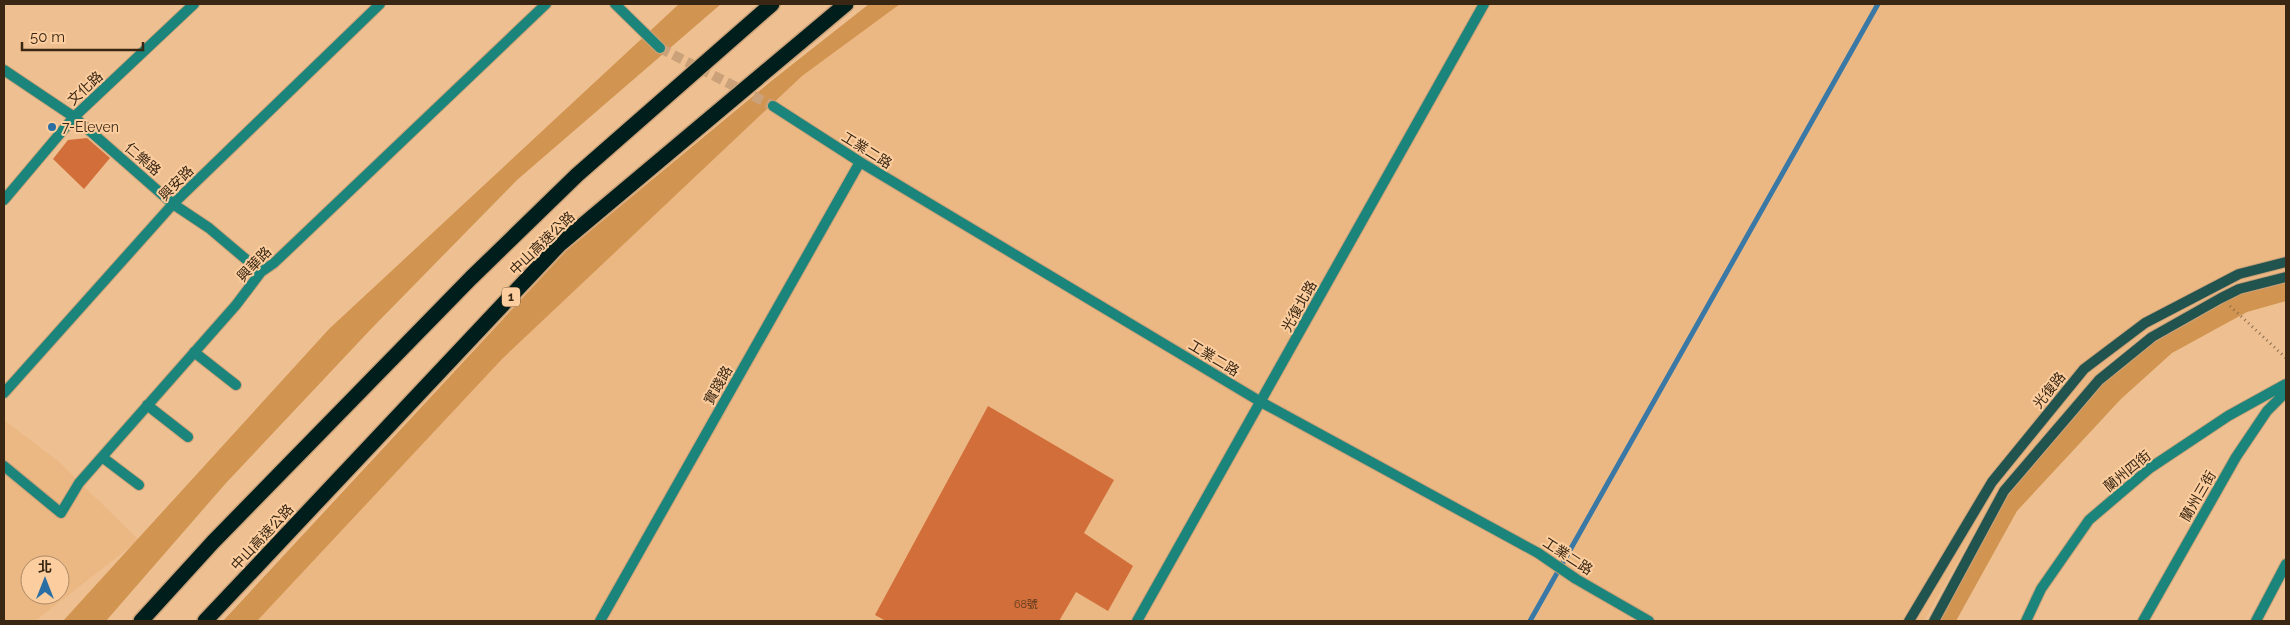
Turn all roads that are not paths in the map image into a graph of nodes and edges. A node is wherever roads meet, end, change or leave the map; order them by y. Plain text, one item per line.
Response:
1 (194, 4) edge
2 (380, 4) edge
3 (546, 4) edge
4 (615, 4) edge
5 (772, 4) edge
6 (846, 4) edge
7 (1484, 4) edge
8 (660, 48) tunnel mouth
9 (4, 70) edge
10 (773, 106) tunnel mouth
11 (74, 117) junction
12 (860, 162) junction
13 (4, 200) edge
14 (173, 204) junction
15 (2286, 262) edge
16 (261, 272) junction
17 (2286, 277) edge
18 (194, 352) junction
19 (2286, 384) edge
20 (236, 385) dead end
21 (2286, 392) edge
22 (4, 393) edge
23 (1261, 402) junction
24 (147, 405) junction
25 (188, 437) dead end
26 (102, 457) junction
27 (4, 466) edge
28 (139, 485) dead end
29 (2286, 564) edge
30 (141, 621) edge
31 (205, 621) edge
32 (600, 621) edge
33 (1137, 621) edge
34 (1649, 621) edge
35 (1909, 621) edge
36 (1934, 621) edge
37 (2026, 621) edge
38 (2143, 621) edge
39 (2256, 621) edge

1 - 11 street, 文化路
2 - 14 street, 興安路
3 - 16 street, 興華路
4 - 8 street
5 - 30 highway, 中山高速公路
6 - 31 highway, 中山高速公路 / 1
7 - 23 street, 光復北路
9 - 11 street, 仁樂路
10 - 12 street, 工業二路
11 - 13 street, 文化路
11 - 14 street, 仁樂路
12 - 23 street, 工業二路
12 - 32 street, 實踐路
14 - 16 street, 仁樂路
14 - 22 street, 興安路
15 - 35 street, 光復路
16 - 18 street, 興華路
17 - 36 street
18 - 20 street
18 - 24 street, 興華路
19 - 37 street, 蘭州四街
21 - 38 street, 蘭州三街
23 - 33 street, 光復北路
23 - 34 street, 工業二路
24 - 25 street
24 - 26 street, 興華路
26 - 27 street, 興華路
26 - 28 street
29 - 39 street

